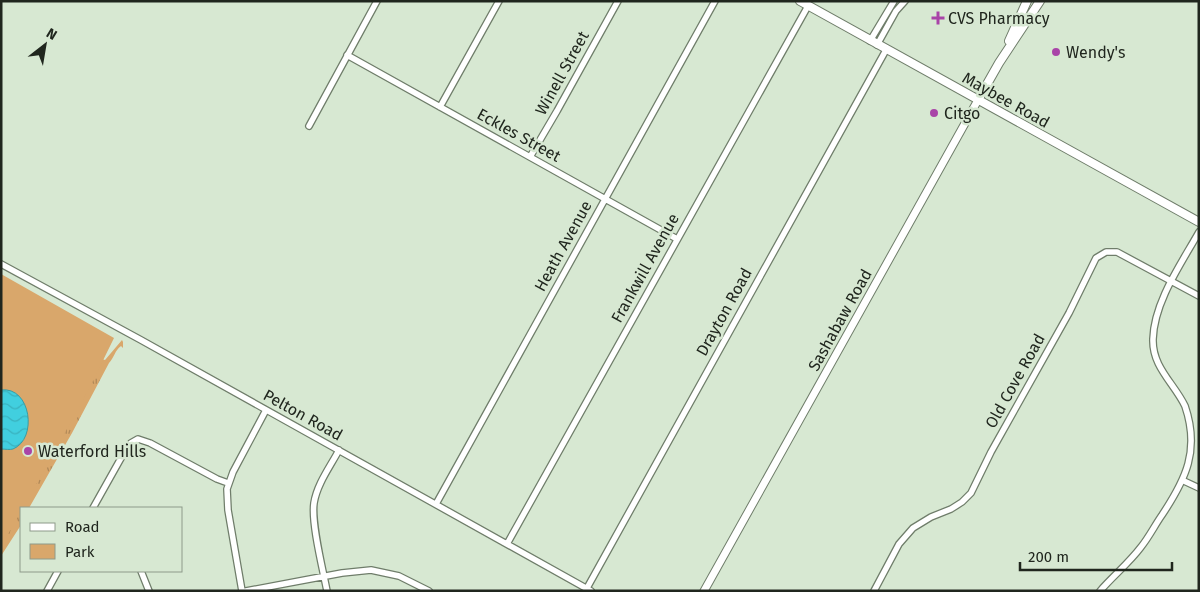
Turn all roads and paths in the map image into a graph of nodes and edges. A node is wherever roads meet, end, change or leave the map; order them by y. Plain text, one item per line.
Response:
1 (377, 1) edge
2 (499, 1) edge
3 (618, 1) edge
4 (715, 1) edge
5 (800, 1) edge
6 (894, 1) edge
7 (905, 1) edge
8 (1027, 1) edge
9 (1040, 1) edge
10 (808, 6) junction
11 (890, 7) junction
12 (896, 11) junction
13 (874, 43) junction
14 (886, 50) junction
15 (347, 55) junction
16 (999, 63) junction
17 (978, 100) junction
18 (440, 106) junction
19 (309, 126) dead end
20 (530, 157) junction
21 (604, 200) junction
22 (1199, 222) edge
23 (1199, 232) edge
24 (677, 239) junction
25 (1, 264) edge
26 (1172, 282) junction
27 (1199, 296) edge
28 (266, 410) junction
29 (339, 450) junction
30 (1184, 481) junction
31 (228, 483) junction
32 (1199, 488) edge
33 (436, 504) junction
34 (95, 507) edge
35 (507, 544) junction
36 (58, 572) edge
37 (141, 572) edge
38 (324, 577) junction
39 (589, 590) edge
40 (48, 591) edge
41 (149, 591) edge
42 (242, 591) edge
43 (246, 591) edge
44 (327, 591) edge
45 (429, 591) edge
46 (704, 591) edge
47 (874, 591) edge
48 (1100, 591) edge

1 - 15 street
2 - 18 street
3 - 20 street, Winell Street
4 - 21 street, Heath Avenue
5 - 10 main road, Maybee Road
6 - 11 street
7 - 12 street
8 - 16 main road, Sashabaw Road
9 - 16 main road, Sashabaw Road
10 - 13 main road, Maybee Road
10 - 24 street, Frankwill Avenue
11 - 12 street
11 - 13 street
12 - 13 street
13 - 14 main road, Maybee Road
14 - 17 main road, Maybee Road
14 - 39 street, Drayton Road
15 - 18 street, Eckles Street
15 - 19 street
16 - 17 main road, Sashabaw Road
17 - 22 main road, Maybee Road
17 - 46 street, Sashabaw Road
18 - 20 street, Eckles Street
20 - 21 street, Eckles Street
21 - 24 street, Eckles Street
21 - 33 street, Heath Avenue
23 - 26 street
24 - 35 street, Frankwill Avenue
25 - 28 street, Pelton Road
26 - 27 street, Old Cove Road
26 - 30 street
26 - 47 street, Old Cove Road
28 - 29 street, Pelton Road
28 - 31 street
29 - 33 street, Pelton Road
29 - 38 street
30 - 32 street
30 - 48 street
31 - 34 street
31 - 42 street
33 - 35 street, Pelton Road
35 - 39 street, Pelton Road
36 - 40 street
37 - 41 street
38 - 43 street
38 - 44 street
38 - 45 street

